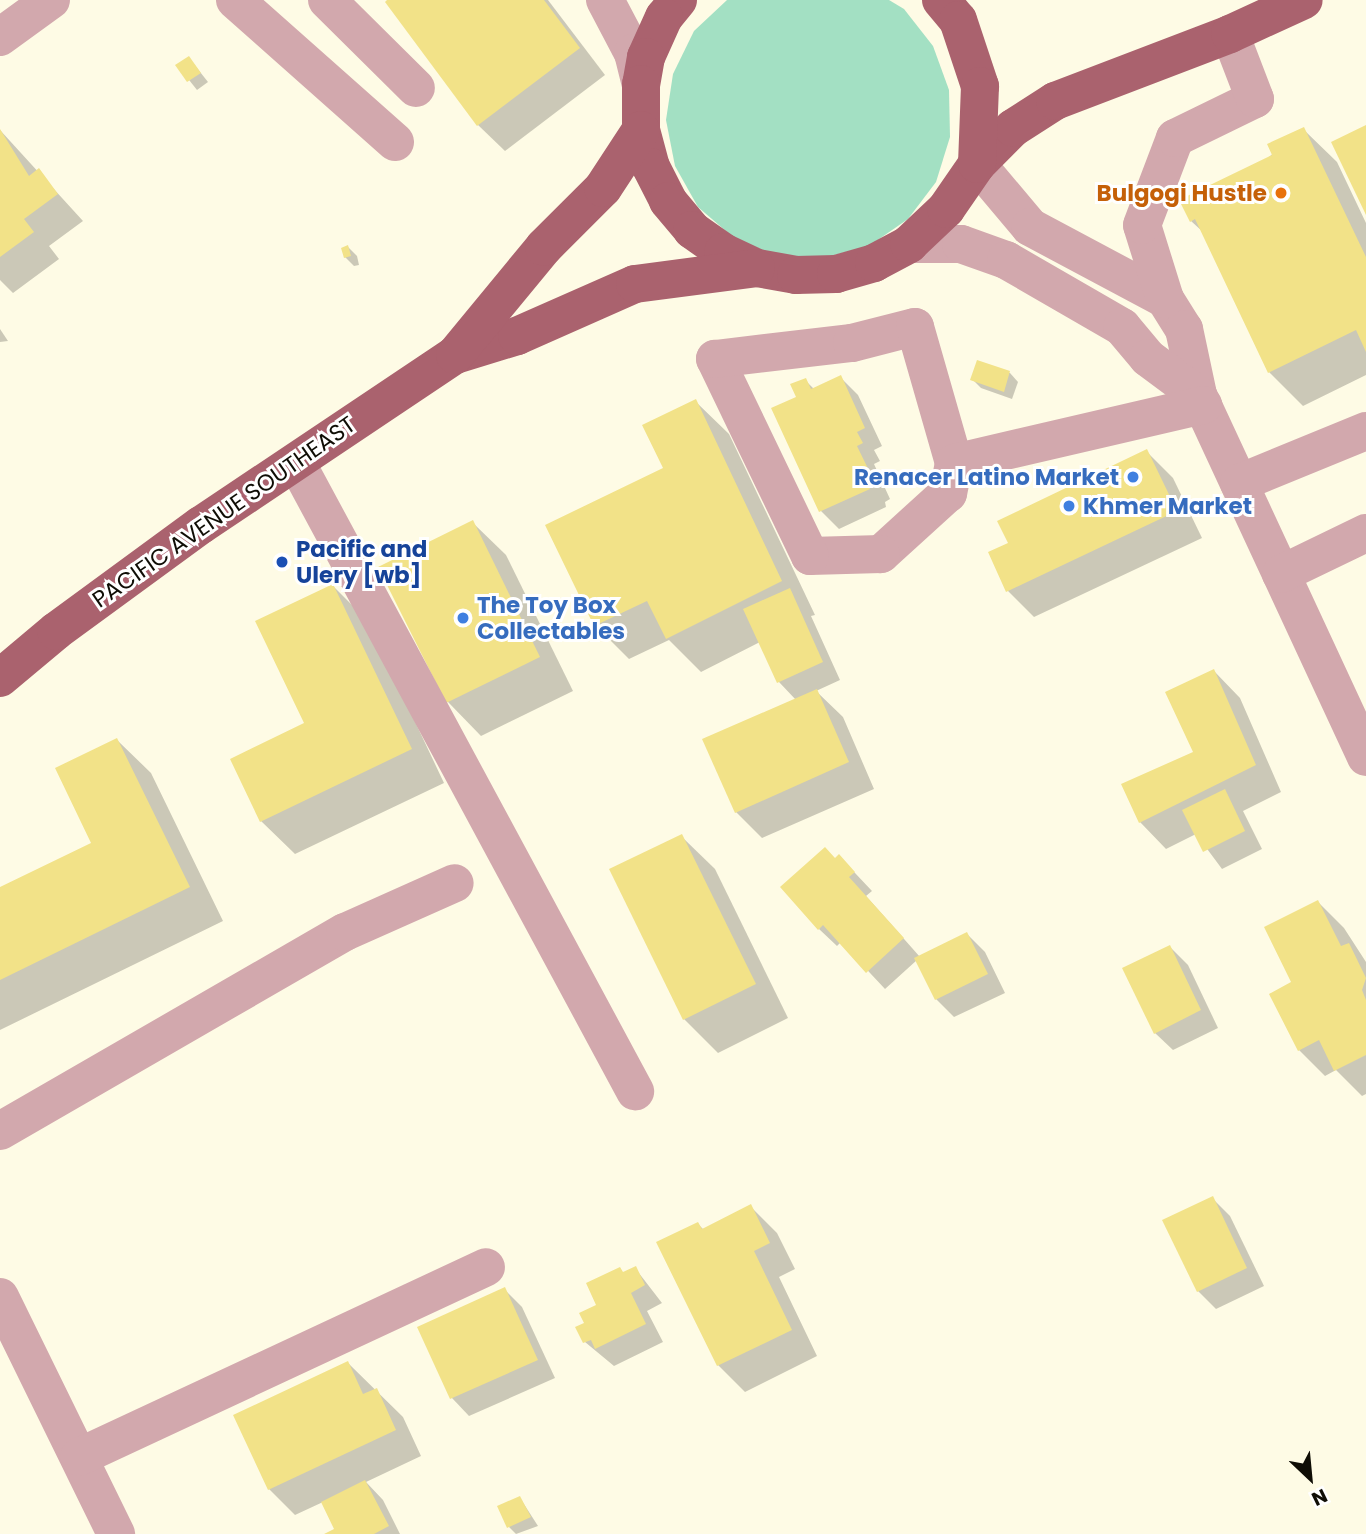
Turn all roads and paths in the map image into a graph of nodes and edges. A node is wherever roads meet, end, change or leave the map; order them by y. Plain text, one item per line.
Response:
1 (51, 0) edge
2 (235, 0) edge
3 (327, 0) edge
4 (605, 0) edge
5 (678, 0) edge
6 (941, 0) edge
7 (1304, 0) edge
8 (1230, 34) junction
9 (0, 37) edge
10 (640, 83) junction
11 (416, 88) dead end
12 (641, 130) junction
13 (396, 142) dead end
14 (977, 164) junction
15 (909, 244) junction
16 (757, 268) junction
17 (1165, 299) junction
18 (455, 355) junction
19 (1201, 400) junction
20 (1366, 430) edge
21 (296, 462) junction
22 (954, 463) junction
23 (1239, 482) junction
24 (1366, 533) edge
25 (1281, 575) junction
26 (0, 678) edge
27 (1366, 757) edge
28 (455, 883) dead end
29 (635, 1091) dead end
30 (0, 1131) edge
31 (486, 1267) dead end
32 (0, 1297) edge
33 (79, 1457) junction
34 (116, 1534) edge

1 - 9 street
2 - 13 street
3 - 11 street
4 - 10 street
5 - 10 main road
6 - 14 main road
7 - 8 main road
8 - 14 main road
8 - 17 street
10 - 12 main road
12 - 16 main road
12 - 18 main road, PACIFIC AVENUE SOUTHEAST
14 - 15 main road
14 - 17 street
15 - 16 main road
15 - 19 street
16 - 18 main road, PACIFIC AVENUE SOUTHEAST
17 - 19 street
18 - 21 main road, PACIFIC AVENUE SOUTHEAST
19 - 22 street
19 - 23 street
20 - 23 street
21 - 26 main road, PACIFIC AVENUE SOUTHEAST
21 - 29 street
22 - 22 street
23 - 25 street
24 - 25 street
25 - 27 street
28 - 30 street
31 - 33 street
32 - 33 street
33 - 34 street

